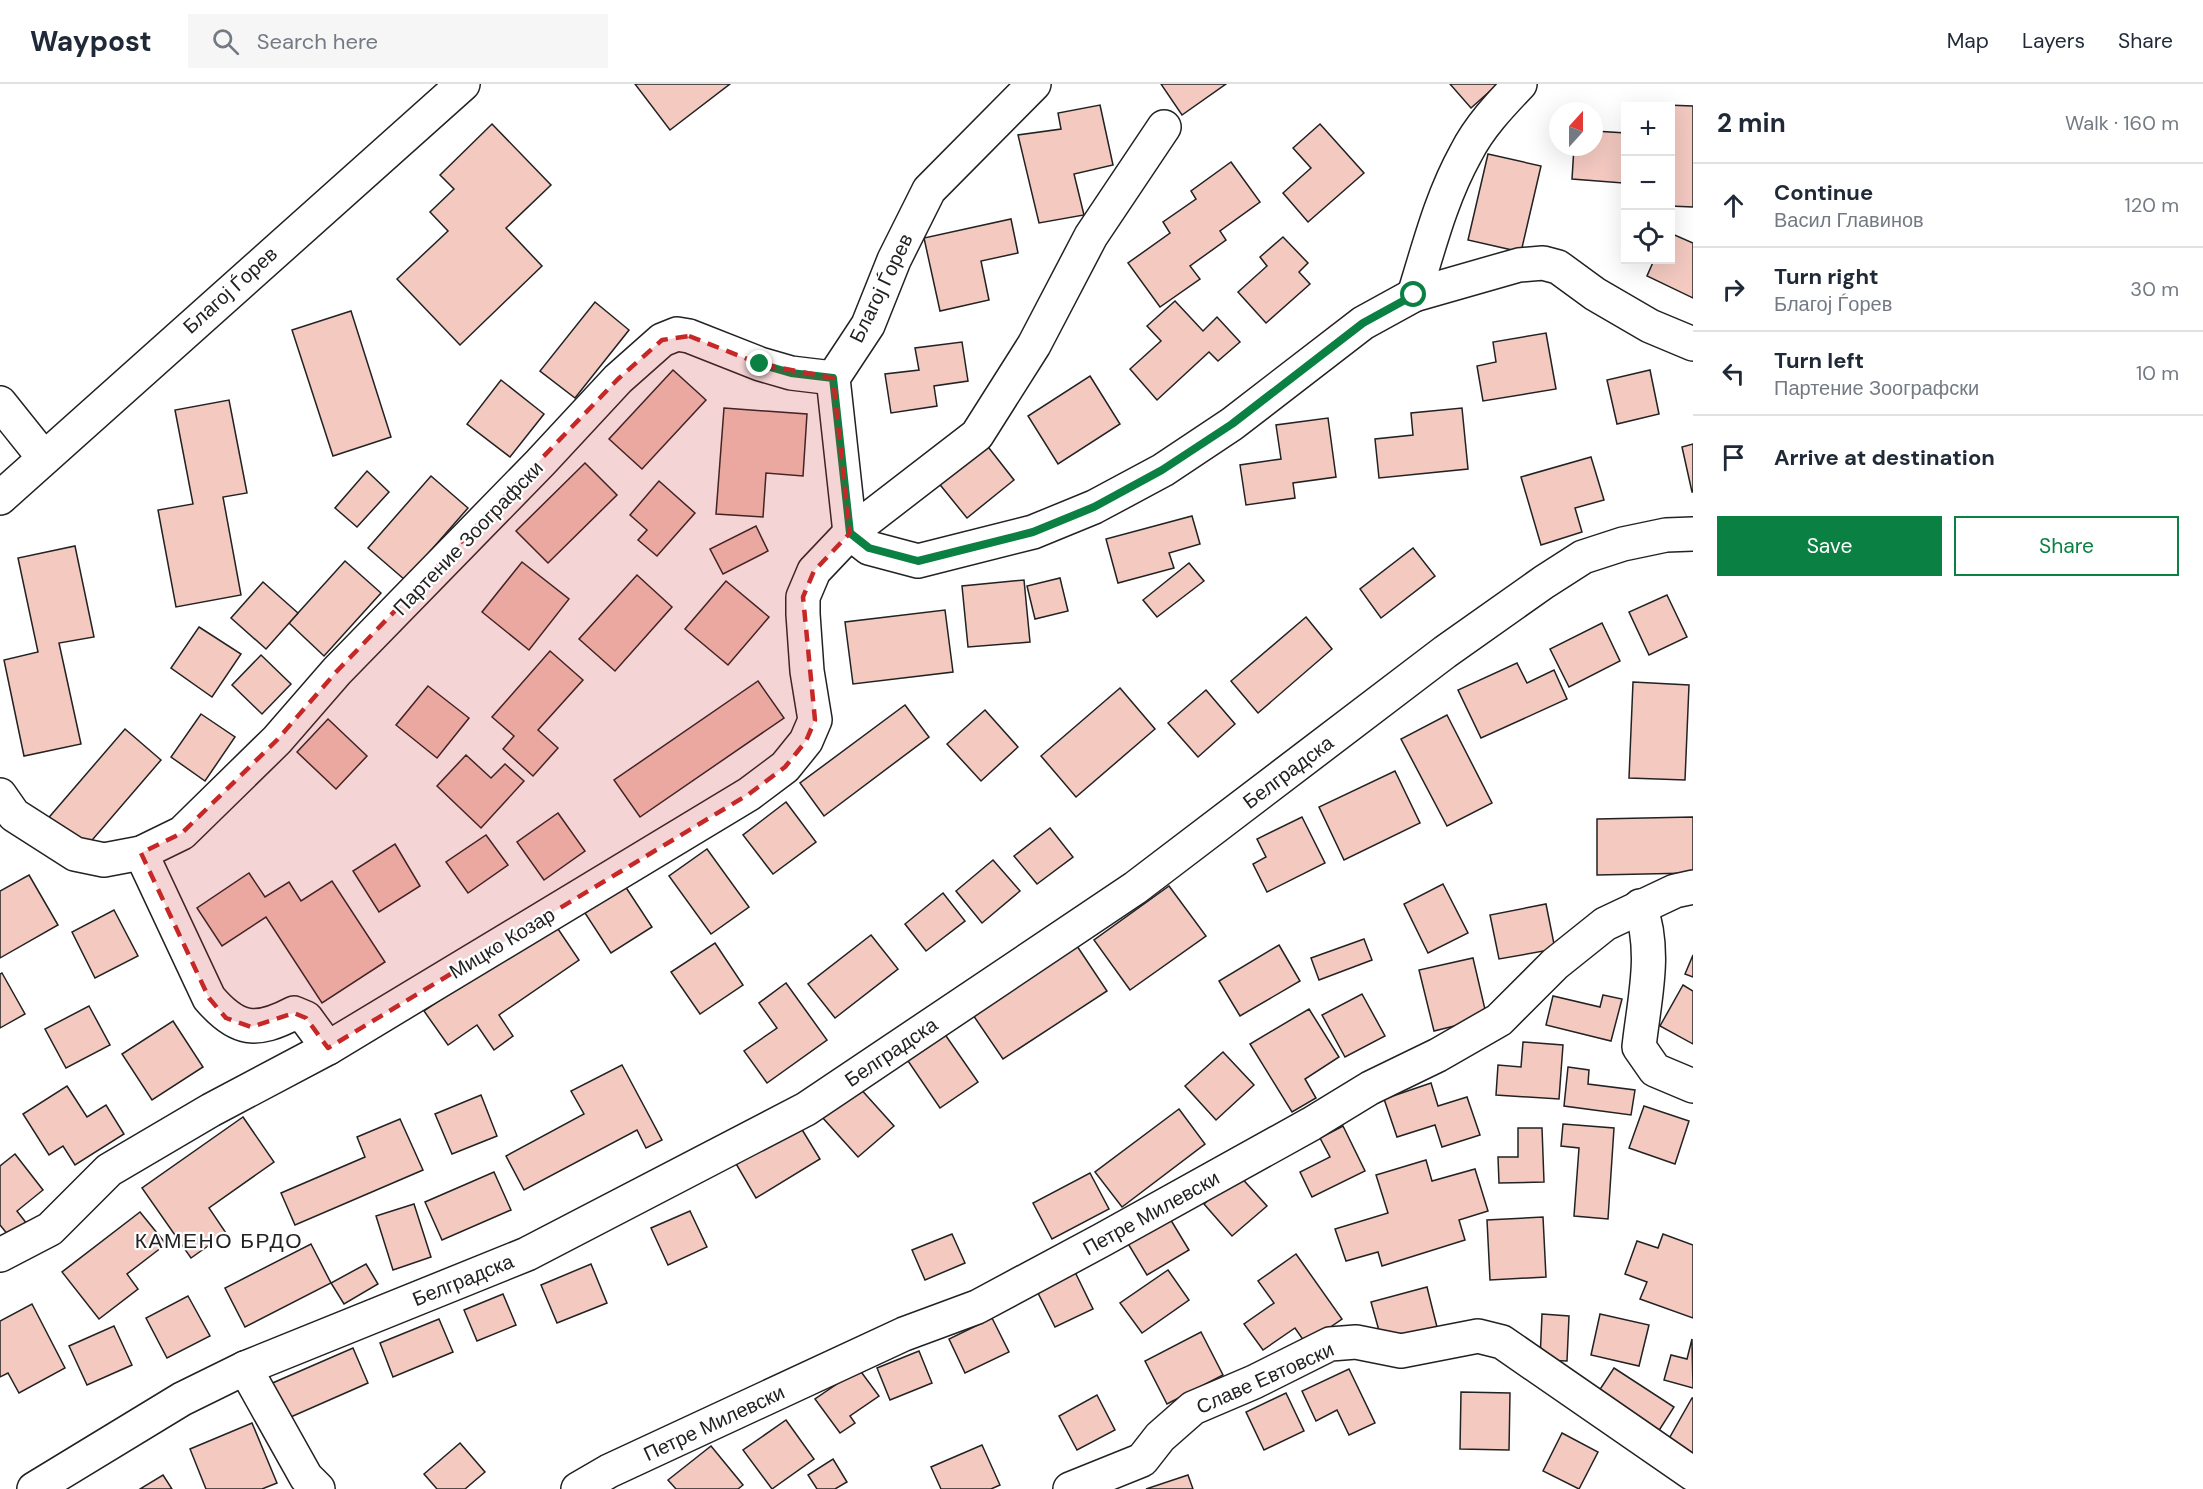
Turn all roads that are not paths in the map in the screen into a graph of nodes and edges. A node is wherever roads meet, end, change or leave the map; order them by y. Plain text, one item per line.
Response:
1 (462, 84) edge
2 (1034, 84) edge
3 (1520, 84) edge
4 (1164, 127) dead end
5 (1414, 295) junction
6 (1693, 344) edge
7 (833, 378) junction
8 (0, 403) edge
9 (44, 458) junction
10 (0, 498) edge
11 (850, 533) junction
12 (1693, 534) edge
13 (0, 795) edge
14 (141, 853) junction
15 (1693, 887) edge
16 (1640, 906) junction
17 (328, 1048) junction
18 (1693, 1086) edge
19 (0, 1255) edge
20 (245, 1368) junction
21 (1693, 1474) edge
22 (34, 1489) edge
23 (318, 1489) edge
24 (578, 1489) edge
25 (1070, 1489) edge

1 - 9 street, Благој Ѓорев
2 - 7 street, Благој Ѓорев
3 - 5 street
4 - 11 street, Мицко Козар
5 - 6 street
5 - 11 street
7 - 11 street
7 - 14 street, Партение Зоографски
8 - 9 street
9 - 10 street, Благој Ѓорев
11 - 17 street, Мицко Козар
12 - 20 street, Белградска
13 - 14 street, Партение Зоографски
14 - 17 street
15 - 16 street, Петре Милевски
16 - 18 street
16 - 24 street, Петре Милевски
17 - 19 street, Мицко Козар
20 - 22 street, Белградска
20 - 23 street
21 - 25 street, Славе Евтовски

